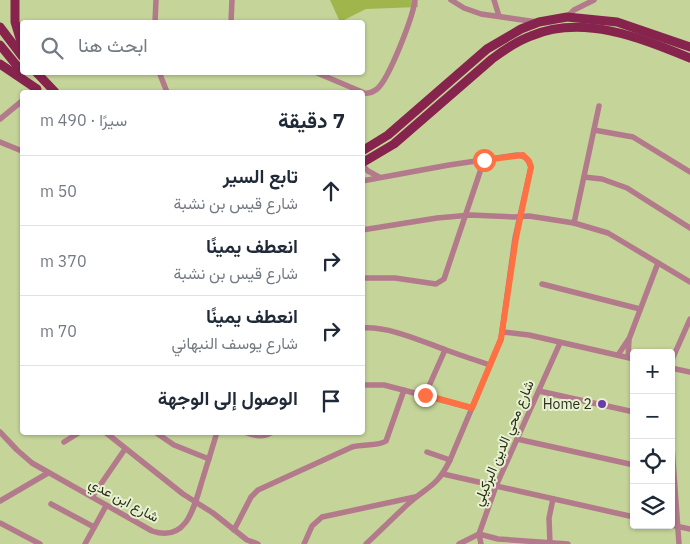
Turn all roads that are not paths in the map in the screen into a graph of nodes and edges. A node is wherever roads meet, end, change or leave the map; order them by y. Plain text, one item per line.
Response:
1 (15, 0) edge
2 (156, 0) edge
3 (232, 0) edge
4 (415, 0) edge
5 (451, 0) edge
6 (494, 0) edge
7 (594, 0) edge
8 (500, 16) junction
9 (566, 17) junction
10 (519, 19) junction
11 (155, 20) edge
12 (230, 20) edge
13 (539, 22) junction
14 (0, 27) edge
15 (513, 33) junction
16 (20, 38) edge
17 (0, 45) edge
18 (690, 46) edge
19 (20, 53) edge
20 (690, 58) edge
21 (0, 64) edge
22 (20, 68) edge
23 (25, 75) edge
24 (39, 75) edge
25 (160, 75) edge
26 (323, 75) edge
27 (36, 90) edge
28 (36, 90) edge
29 (53, 90) edge
30 (166, 90) edge
31 (355, 90) edge
32 (365, 93) edge
33 (20, 103) edge
34 (599, 106) dead end
35 (0, 119) edge
36 (594, 130) junction
37 (0, 142) edge
38 (20, 149) edge
39 (365, 149) edge
40 (484, 160) junction
41 (365, 162) edge
42 (365, 167) edge
43 (690, 172) edge
44 (584, 177) junction
45 (384, 178) junction
46 (365, 181) edge
47 (466, 216) junction
48 (520, 216) junction
49 (574, 223) junction
50 (690, 228) edge
51 (365, 230) edge
52 (658, 263) junction
53 (365, 278) edge
54 (690, 282) edge
55 (542, 284) dead end
56 (640, 309) junction
57 (690, 320) edge
58 (365, 328) edge
59 (503, 332) junction
60 (629, 338) junction
61 (560, 343) junction
62 (630, 349) edge
63 (445, 350) junction
64 (675, 352) edge
65 (618, 355) junction
66 (630, 358) edge
67 (490, 365) junction
68 (675, 369) edge
69 (690, 372) edge
70 (365, 385) edge
71 (404, 390) junction
72 (539, 391) junction
73 (425, 395) junction
74 (472, 408) junction
75 (630, 411) edge
76 (0, 432) edge
77 (75, 435) edge
78 (109, 435) edge
79 (159, 435) edge
80 (216, 435) edge
81 (518, 439) junction
82 (64, 442) dead end
83 (125, 449) junction
84 (427, 452) dead end
85 (209, 459) junction
86 (450, 460) junction
87 (630, 464) edge
88 (48, 473) junction
89 (443, 474) junction
90 (496, 486) junction
91 (199, 493) junction
92 (183, 494) junction
93 (417, 496) junction
94 (92, 498) junction
95 (553, 499) junction
96 (0, 501) edge
97 (196, 503) junction
98 (51, 504) dead end
99 (106, 506) junction
100 (630, 516) edge
101 (0, 523) edge
102 (675, 525) edge
103 (94, 528) junction
104 (675, 529) edge
105 (690, 529) edge
106 (234, 530) junction
107 (479, 534) junction
108 (40, 544) edge
109 (85, 544) edge
110 (258, 544) edge
111 (304, 544) edge
112 (366, 544) edge
113 (459, 544) edge
114 (481, 544) edge
115 (550, 544) edge
116 (568, 544) edge
117 (679, 544) edge

1 - 16 highway
2 - 11 street
3 - 12 street
4 - 32 street
5 - 8 street
6 - 8 street
7 - 9 street
8 - 10 street
9 - 13 highway
9 - 18 highway
10 - 13 street
10 - 15 street
13 - 15 highway
14 - 19 highway
15 - 39 highway
17 - 22 highway
20 - 41 highway
21 - 28 highway
23 - 27 highway
24 - 29 highway
25 - 30 street
26 - 31 street
33 - 35 street
34 - 36 street
36 - 43 street
36 - 44 street
37 - 38 street
40 - 45 street
40 - 47 street
40 - 48 street
42 - 45 street
44 - 49 street
44 - 50 street
45 - 46 street
47 - 48 street
47 - 51 street
47 - 53 street
48 - 49 street
48 - 59 street
49 - 52 street
52 - 54 street
52 - 56 street
55 - 56 street
56 - 60 street
57 - 64 street
58 - 63 street
59 - 61 street
59 - 67 street
60 - 62 street
60 - 65 street
61 - 65 street
61 - 72 street, شارع محي الدين البركيلي
63 - 67 street
63 - 73 street
65 - 66 street
67 - 74 street
68 - 69 street
70 - 71 street
71 - 73 street
71 - 106 street
72 - 75 street
72 - 81 street, شارع محي الدين البركيلي
73 - 74 street
74 - 86 street
76 - 88 street, شارع ابن عدي
77 - 82 street
78 - 83 street
79 - 85 street
80 - 85 street, شارع ابن عدي
81 - 87 street
81 - 90 street, شارع محي الدين البركيلي
83 - 92 street
83 - 94 street
84 - 86 street
85 - 91 street, شارع ابن عدي
86 - 89 street
88 - 94 street, شارع ابن عدي
88 - 96 street
89 - 90 street
89 - 93 street
90 - 95 street
90 - 107 street, شارع محي الدين البركيلي
91 - 92 street
91 - 97 street, شارع ابن عدي
92 - 97 street
93 - 111 street
93 - 112 street
94 - 99 street, شارع ابن عدي
95 - 100 street
95 - 115 street
97 - 99 street, شارع ابن عدي
97 - 106 street
98 - 103 street
99 - 103 street
101 - 108 street
102 - 105 street
103 - 109 street
104 - 117 street
106 - 110 street
107 - 113 street
107 - 114 street
107 - 115 street
115 - 116 street

